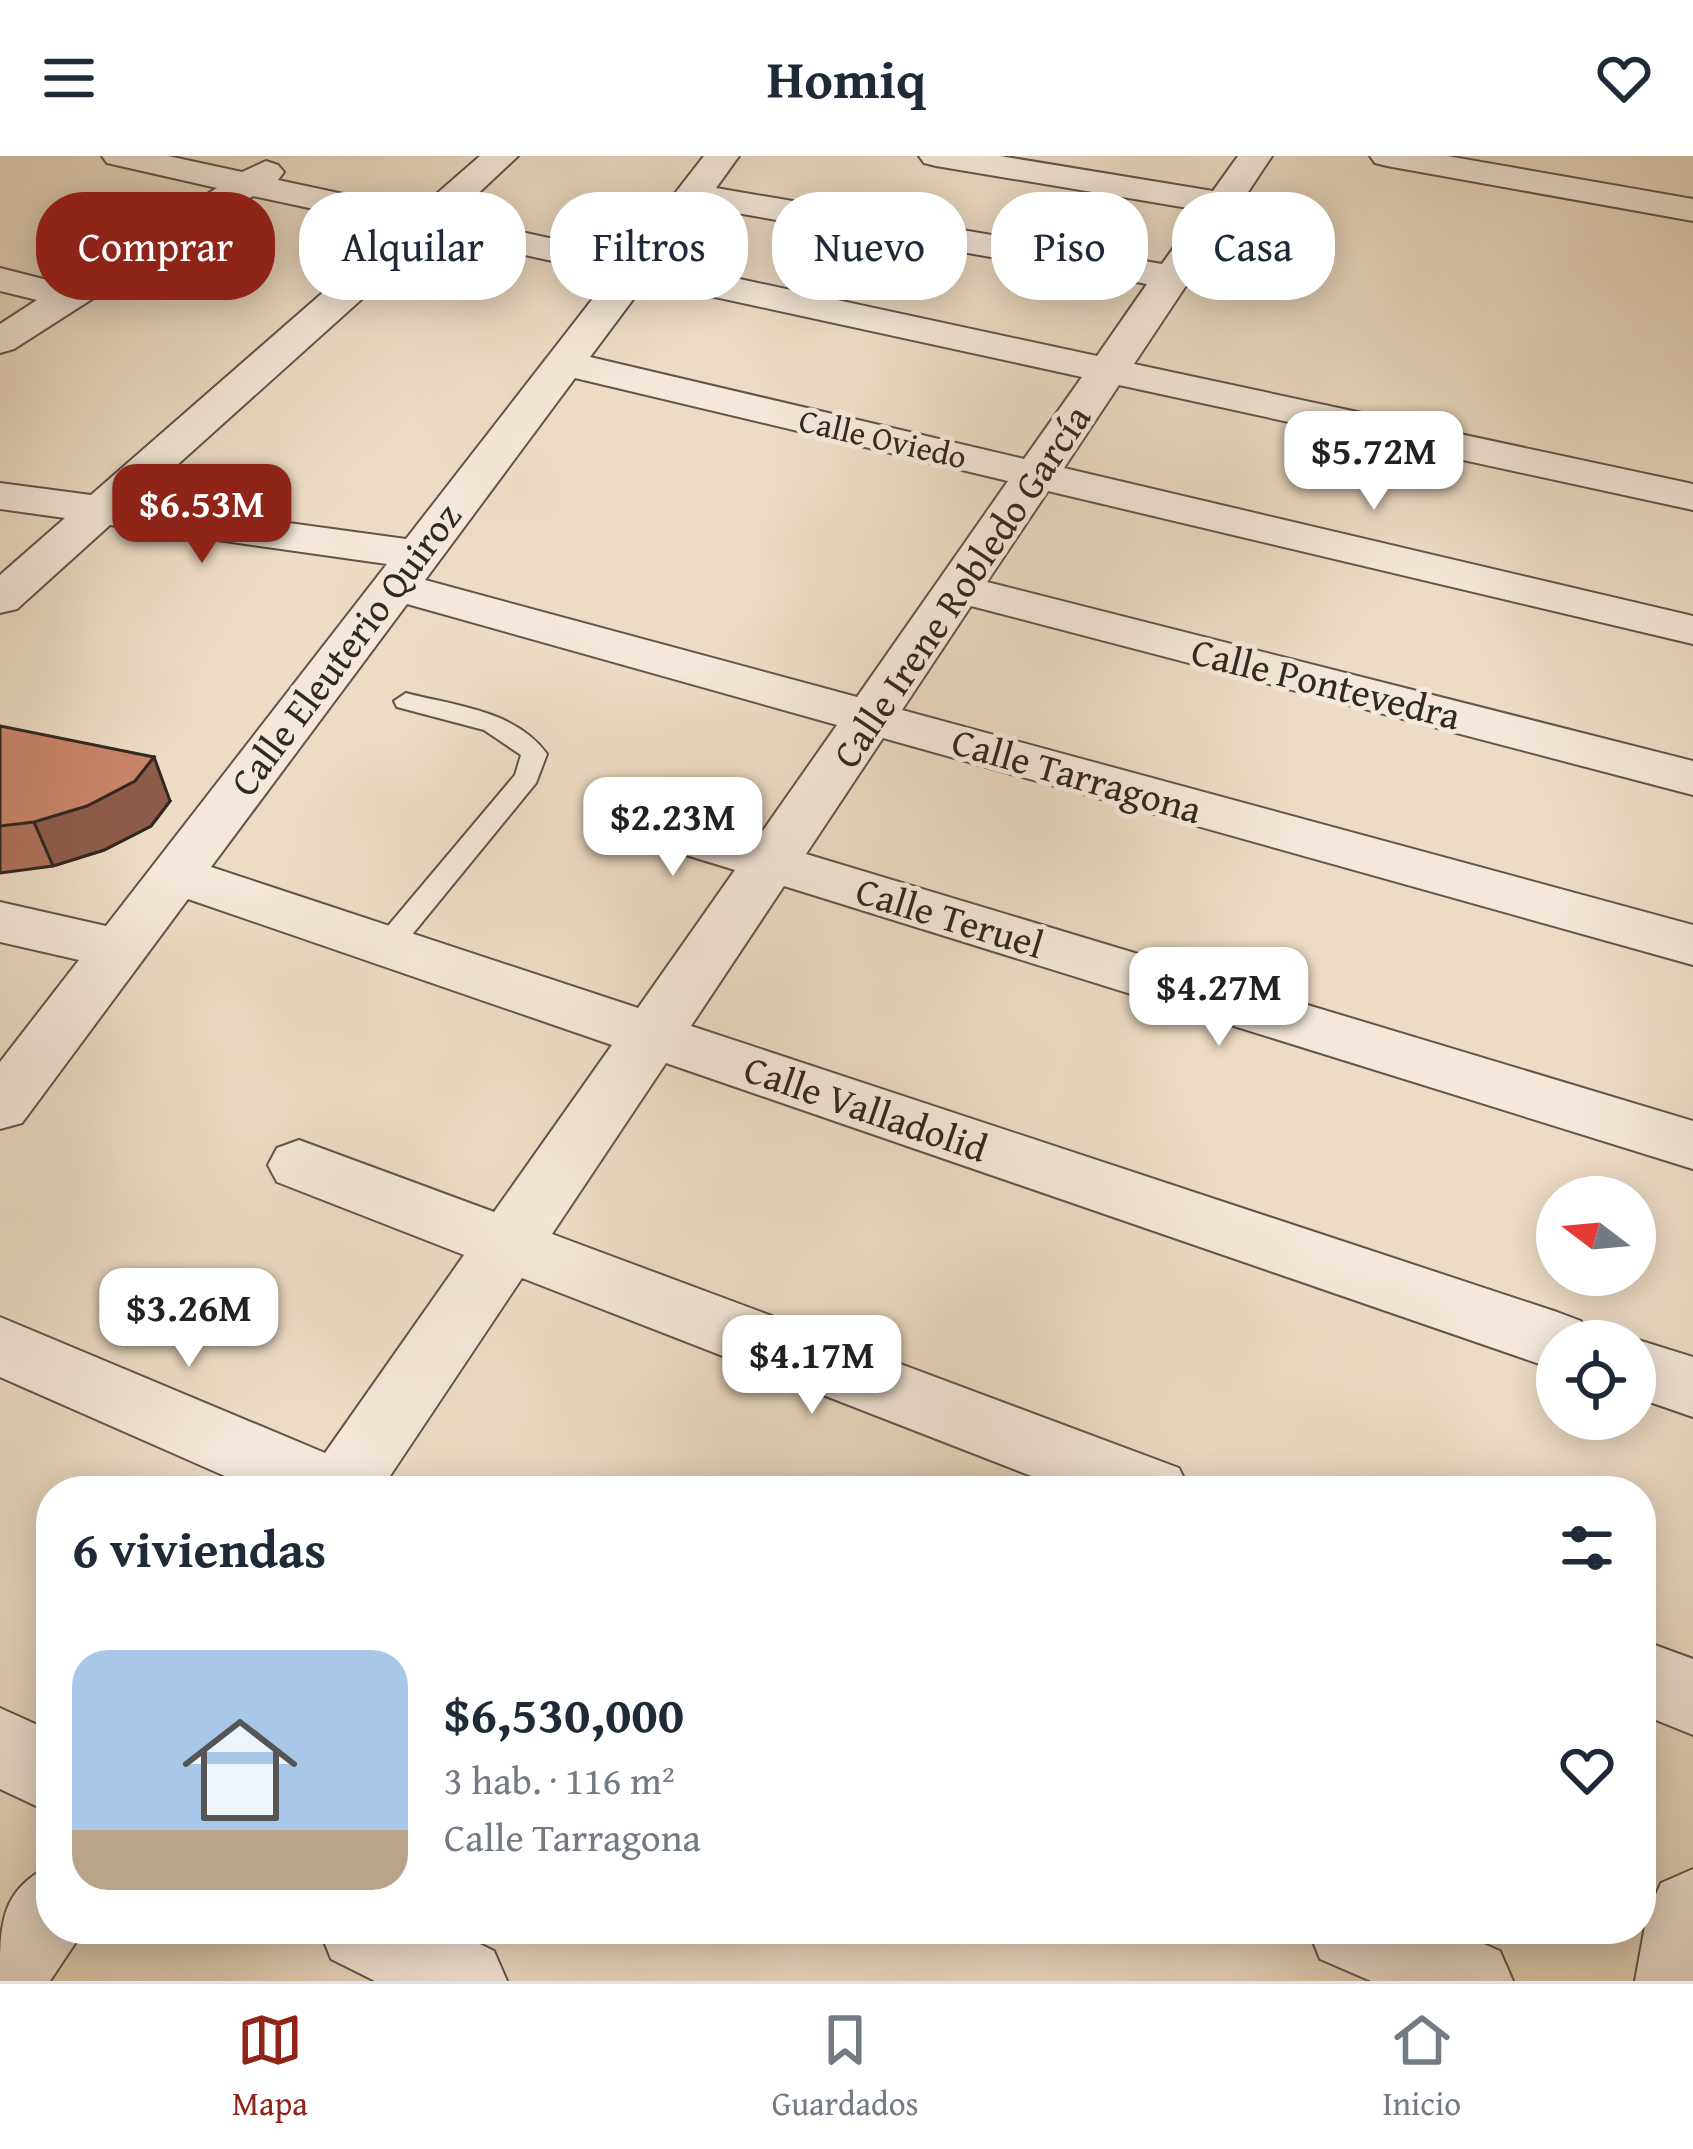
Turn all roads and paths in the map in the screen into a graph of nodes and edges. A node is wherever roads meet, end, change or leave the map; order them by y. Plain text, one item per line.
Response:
1 (119, 156) edge
2 (291, 156) edge
3 (501, 156) edge
4 (722, 156) edge
5 (936, 156) edge
6 (1255, 156) edge
7 (1387, 156) edge
8 (246, 184) junction
9 (233, 192) edge
10 (460, 192) edge
11 (694, 192) edge
12 (1230, 192) edge
13 (1172, 195) edge
14 (299, 196) edge
15 (748, 205) edge
16 (1693, 210) edge
17 (1172, 277) joint
18 (0, 279) edge
19 (36, 288) edge
20 (748, 292) edge
21 (64, 300) edge
22 (338, 300) edge
23 (611, 300) edge
24 (0, 341) edge
25 (563, 362) junction
26 (1108, 371) junction
27 (1036, 475) junction
28 (0, 496) edge
29 (1693, 496) edge
30 (100, 511) junction
31 (404, 570) junction
32 (959, 589) junction
33 (0, 598) edge
34 (1693, 630) edge
35 (406, 701) dead end
36 (871, 718) junction
37 (1693, 778) edge
38 (620, 816) dead end
39 (772, 863) junction
40 (176, 875) junction
41 (0, 922) edge
42 (1693, 945) edge
43 (387, 946) junction
44 (119, 949) junction
45 (653, 1036) junction
46 (0, 1106) edge
47 (1693, 1145) edge
48 (299, 1165) dead end
49 (508, 1245) junction
50 (1536, 1334) edge
51 (0, 1346) edge
52 (1656, 1375) edge
53 (1693, 1388) edge
54 (303, 1476) edge
55 (348, 1476) edge
56 (1115, 1476) edge
57 (1656, 1683) edge
58 (1693, 1697) edge
59 (0, 1747) edge
60 (36, 1765) edge
61 (1693, 1915) edge
62 (36, 1927) edge
63 (391, 1944) edge
64 (1385, 1944) edge
65 (0, 1978) edge
66 (464, 1981) edge
67 (1470, 1981) edge
68 (1682, 1981) edge

1 - 8 street
2 - 8 street
3 - 10 street
4 - 11 street, Calle Eleuterio Quiroz
5 - 13 street
6 - 12 street, Calle Irene Robledo García
7 - 16 street
8 - 9 street
8 - 14 street
15 - 17 street
17 - 26 street, Calle Irene Robledo García
18 - 19 street
20 - 26 street
21 - 24 street
22 - 30 street
23 - 25 street, Calle Eleuterio Quiroz
25 - 27 street, Calle Oviedo
25 - 31 street, Calle Eleuterio Quiroz
26 - 27 street, Calle Irene Robledo García
26 - 29 street
27 - 32 street, Calle Irene Robledo García
27 - 34 street, Calle Oviedo
28 - 30 street, Calle Tarragona
30 - 31 street, Calle Tarragona
30 - 33 street
31 - 36 street, Calle Tarragona
31 - 40 street, Calle Eleuterio Quiroz
32 - 36 street, Calle Irene Robledo García
32 - 37 street, Calle Pontevedra
35 - 43 lane
36 - 39 street, Calle Irene Robledo García
36 - 42 street, Calle Tarragona
38 - 39 street, Calle Teruel
39 - 45 street, Calle Irene Robledo García
39 - 47 street, Calle Teruel
40 - 43 street, Calle Valladolid
40 - 44 street, Calle Eleuterio Quiroz
41 - 44 street
43 - 45 street, Calle Valladolid
44 - 46 street, Calle Eleuterio Quiroz
45 - 49 street, Calle Irene Robledo García
45 - 50 street, Calle Valladolid
48 - 49 street
49 - 55 street, Calle Irene Robledo García
49 - 56 street
51 - 54 street
52 - 53 street
57 - 58 street
59 - 60 street
61 - 68 street
62 - 65 street
63 - 66 street
64 - 67 street

